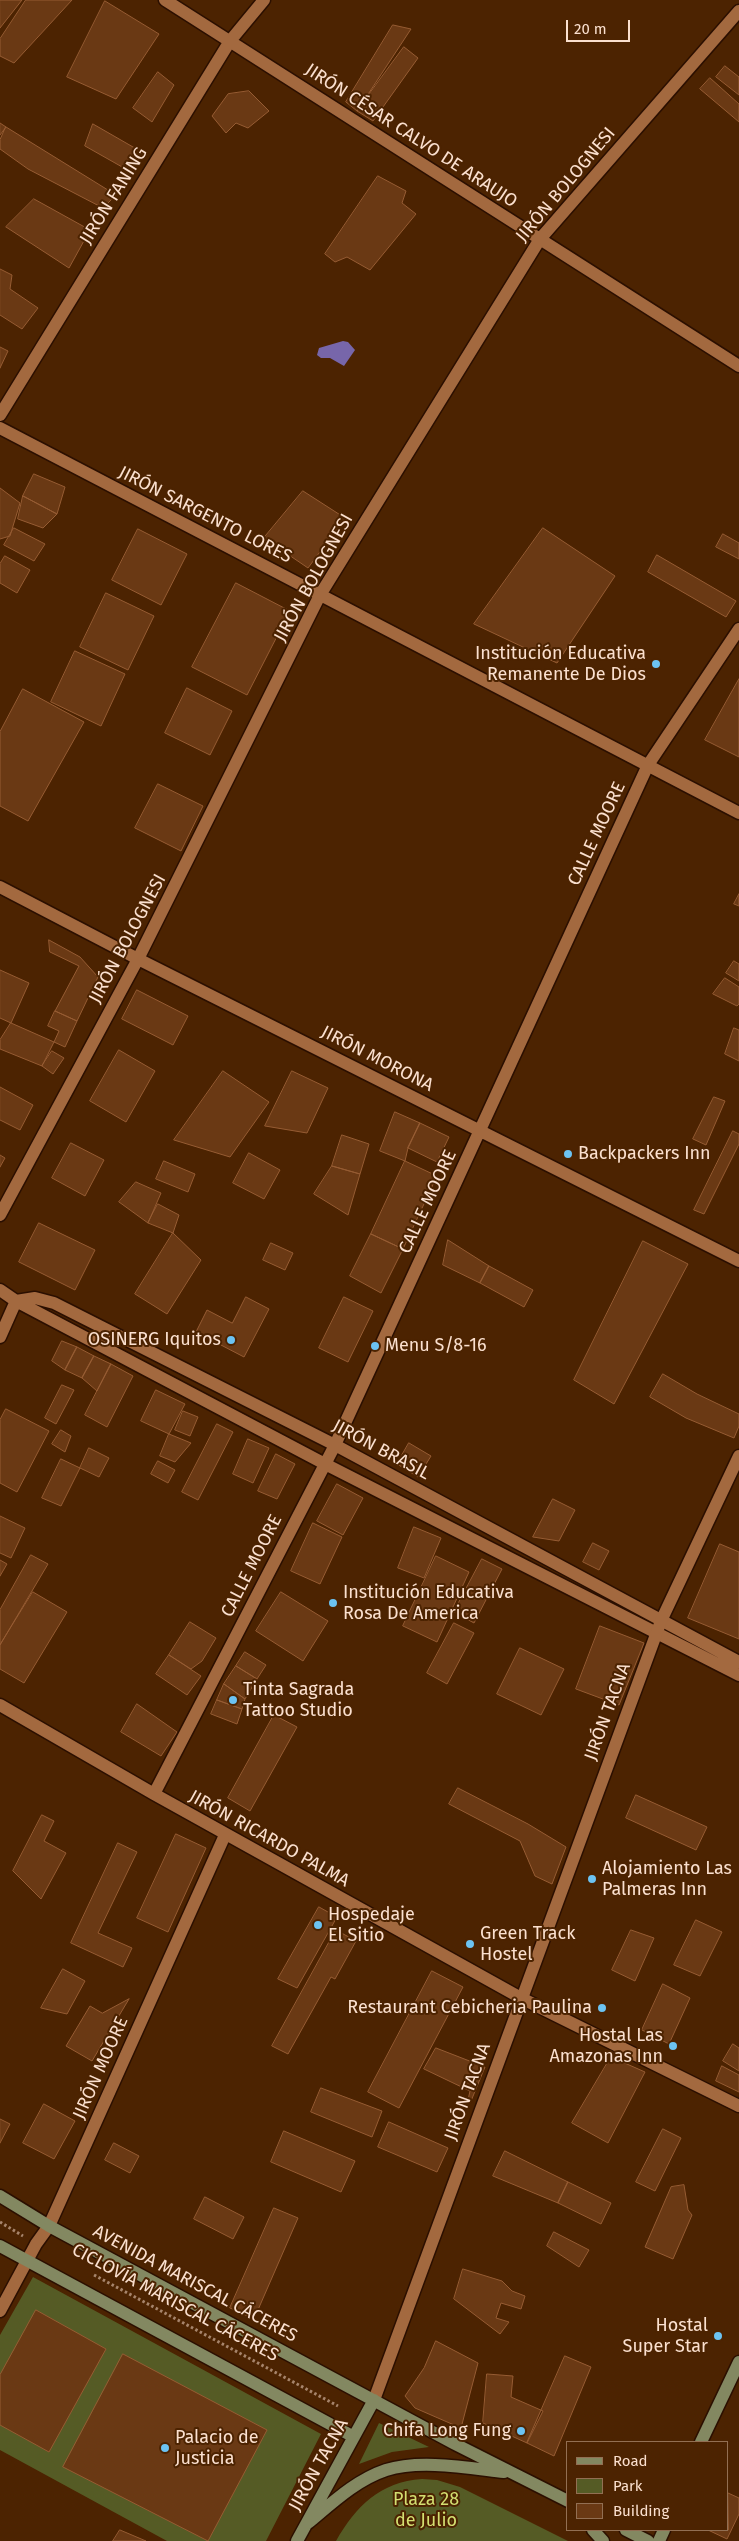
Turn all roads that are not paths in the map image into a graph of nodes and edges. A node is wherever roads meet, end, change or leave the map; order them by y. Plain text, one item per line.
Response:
1 (165, 0) edge
2 (264, 0) edge
3 (739, 11) edge
4 (230, 41) junction
5 (540, 239) junction
6 (739, 366) edge
7 (0, 415) edge
8 (0, 428) edge
9 (320, 595) junction
10 (739, 629) edge
11 (648, 765) junction
12 (739, 813) edge
13 (0, 887) edge
14 (138, 959) junction
15 (480, 1130) junction
16 (0, 1215) edge
17 (739, 1261) edge
18 (0, 1290) edge
19 (16, 1301) junction
20 (0, 1337) edge
21 (335, 1446) junction
22 (739, 1456) edge
23 (325, 1464) junction
24 (488, 1527) junction
25 (480, 1542) junction
26 (659, 1626) junction
27 (739, 1662) edge
28 (739, 1675) edge
29 (0, 1705) edge
30 (154, 1794) junction
31 (225, 1834) junction
32 (521, 1998) junction
33 (739, 2106) edge
34 (0, 2196) edge
35 (49, 2226) junction
36 (0, 2246) edge
37 (28, 2262) junction
38 (0, 2311) edge
39 (739, 2362) edge
40 (374, 2400) junction
41 (354, 2437) junction
42 (701, 2441) edge
43 (514, 2473) junction
44 (566, 2500) edge
45 (308, 2523) junction
46 (594, 2531) edge
47 (628, 2531) edge
48 (297, 2541) edge
49 (603, 2541) edge
50 (648, 2541) edge

1 - 4 street, JIRÓN CÉSAR CALVO DE ARAUJO
2 - 4 street, JIRÓN FANING
3 - 5 street, JIRÓN BOLOGNESI
4 - 5 street, JIRÓN CÉSAR CALVO DE ARAUJO
4 - 7 street, JIRÓN FANING
5 - 6 street, JIRÓN CÉSAR CALVO DE ARAUJO
5 - 9 street, JIRÓN BOLOGNESI
8 - 9 street, JIRÓN SARGENTO LORES
9 - 11 street, JIRÓN SARGENTO LORES
9 - 14 street, JIRÓN BOLOGNESI
10 - 11 street, CALLE MOORE
11 - 12 street, JIRÓN SARGENTO LORES
11 - 15 street, CALLE MOORE
13 - 14 street, JIRÓN MORONA
14 - 15 street, JIRÓN MORONA
14 - 16 street, JIRÓN BOLOGNESI
15 - 17 street, JIRÓN MORONA
15 - 21 street, CALLE MOORE
18 - 19 street
19 - 20 street
19 - 21 street, JIRÓN BRASIL
19 - 23 street
21 - 23 street, CALLE MOORE
21 - 24 street, JIRÓN BRASIL
22 - 26 street, JIRÓN TACNA
23 - 25 street
23 - 30 street, CALLE MOORE
24 - 25 street
24 - 26 street, JIRÓN BRASIL
25 - 26 street
26 - 27 street, JIRÓN BRASIL
26 - 28 street
26 - 32 street, JIRÓN TACNA
29 - 30 street, JIRÓN RICARDO PALMA
30 - 31 street, JIRÓN RICARDO PALMA
31 - 32 street, JIRÓN RICARDO PALMA
31 - 35 street, JIRÓN MOORE
32 - 33 street, JIRÓN RICARDO PALMA
32 - 40 street, JIRÓN TACNA
34 - 35 main road, AVENIDA MARISCAL CÁCERES
35 - 37 street, JIRÓN MOORE
35 - 40 main road, AVENIDA MARISCAL CÁCERES
36 - 37 main road
37 - 38 street, JIRÓN MOORE
37 - 41 main road
39 - 42 main road
40 - 41 main road, JIRÓN TACNA
40 - 43 main road, AVENIDA MARISCAL CÁCERES
41 - 45 main road, JIRÓN TACNA
43 - 44 main road, AVENIDA MARISCAL CÁCERES
43 - 45 main road
45 - 48 main road, JIRÓN TACNA
46 - 49 main road
47 - 50 main road

